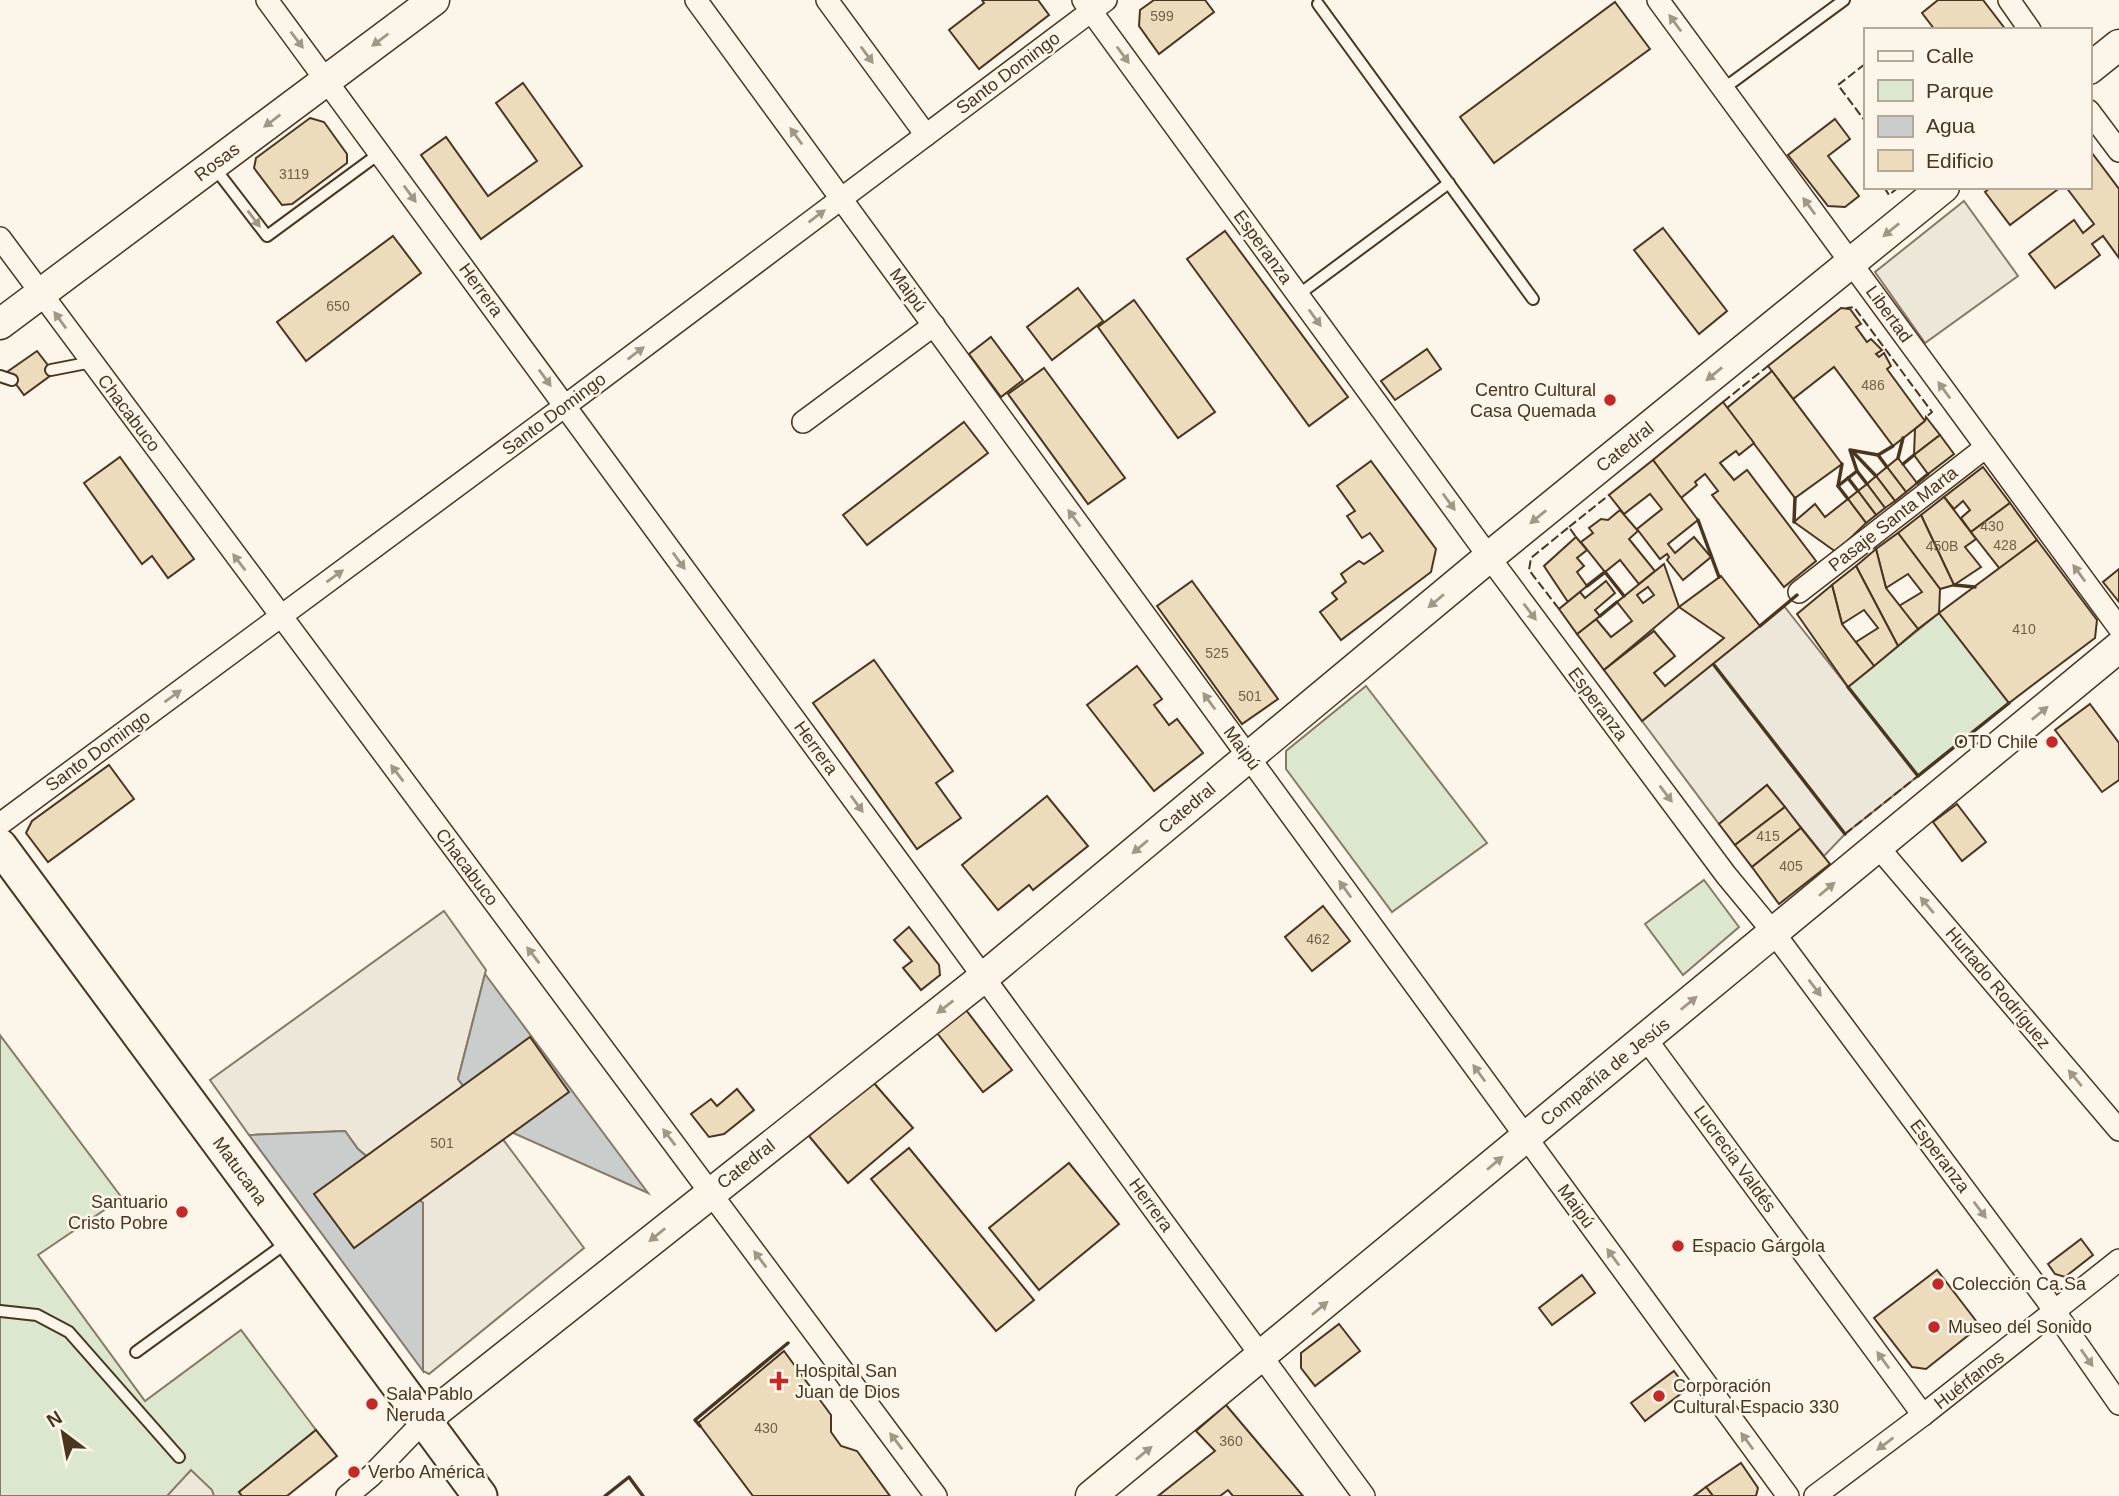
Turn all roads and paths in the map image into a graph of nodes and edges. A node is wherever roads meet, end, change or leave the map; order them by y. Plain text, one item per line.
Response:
1 (267, 0) edge
2 (434, 0) edge
3 (696, 0) edge
4 (827, 0) edge
5 (1658, 0) edge
6 (1844, 0) edge
7 (2009, 0) edge
8 (1093, 4) edge
9 (1318, 4) dead end
10 (2029, 28) edge
11 (2119, 45) edge
12 (2091, 67) edge
13 (327, 80) junction
14 (1723, 89) junction
15 (2091, 114) edge
16 (926, 135) junction
17 (2119, 151) edge
18 (380, 153) junction
19 (212, 165) junction
20 (1449, 183) junction
21 (1942, 189) edge
22 (841, 198) junction
23 (0, 238) edge
24 (1851, 263) junction
25 (40, 293) junction
26 (1298, 295) junction
27 (1534, 299) dead end
28 (0, 324) edge
29 (934, 325) junction
30 (92, 362) junction
31 (51, 370) dead end
32 (0, 376) edge
33 (12, 380) dead end
34 (565, 406) junction
35 (803, 422) dead end
36 (1986, 447) junction
37 (1489, 557) junction
38 (1799, 592) dead end
39 (280, 616) junction
40 (2119, 628) edge
41 (2119, 647) edge
42 (1249, 757) junction
43 (0, 824) edge
44 (0, 846) edge
45 (1878, 847) junction
46 (1774, 933) junction
47 (984, 977) junction
48 (1646, 1039) junction
49 (2119, 1130) edge
50 (1526, 1137) junction
51 (710, 1192) junction
52 (291, 1239) junction
53 (2119, 1260) edge
54 (0, 1311) edge
55 (2055, 1312) junction
56 (136, 1352) dead end
57 (1262, 1357) junction
58 (2119, 1404) edge
59 (1923, 1415) junction
60 (425, 1420) junction
61 (179, 1457) dead end
62 (346, 1496) edge
63 (480, 1496) edge
64 (936, 1496) edge
65 (1091, 1496) edge
66 (1364, 1496) edge
67 (1788, 1496) edge
68 (1815, 1496) edge

1 -> 13 street, Herrera
2 -> 13 main road, Rosas
22 -> 3 street, Maipú
4 -> 16 street
14 -> 5 street, Libertad
6 - 14 lane
7 - 10 street
8 - 16 street, Santo Domingo
8 -> 26 street, Esperanza
9 - 20 lane
11 - 12 main road
13 - 18 street, Herrera
13 -> 19 main road, Rosas
24 -> 14 street, Libertad
15 - 17 street
16 - 22 street, Santo Domingo
19 -> 18 lane
18 -> 34 street, Herrera
19 - 25 main road, Rosas
20 - 26 lane
20 - 27 lane
21 -> 24 main road, Catedral
22 - 29 street, Maipú
34 -> 22 street, Santo Domingo
23 - 25 street, Chacabuco
36 -> 24 street, Libertad
24 -> 37 main road, Catedral
25 - 28 main road, Rosas
30 -> 25 street, Chacabuco
26 -> 37 street, Esperanza
29 - 35 street
42 -> 29 street, Maipú
30 - 31 lane
39 -> 30 street, Chacabuco
32 - 33 lane
39 -> 34 street, Santo Domingo
34 -> 47 street, Herrera
36 - 38 street, Pasaje Santa Marta
40 -> 36 street, Libertad
37 -> 42 main road, Catedral
37 -> 46 street, Esperanza
43 -> 39 street, Santo Domingo
51 -> 39 street, Chacabuco
45 -> 41 main road, Compañía de Jesús
42 -> 47 main road, Catedral
50 -> 42 street, Maipú
44 - 52 main road, Matucana
46 -> 45 main road, Compañía de Jesús
49 -> 45 street, Hurtado Rodríguez
48 -> 46 main road, Compañía de Jesús
46 -> 55 street, Esperanza
47 -> 51 main road, Catedral
47 - 57 street, Herrera
48 - 50 main road, Compañía de Jesús
59 -> 48 street, Lucrecia Valdés
57 -> 50 main road, Compañía de Jesús
67 -> 50 street, Maipú
51 -> 60 main road, Catedral
64 -> 51 street, Chacabuco
52 - 56 lane
52 - 60 main road, Matucana
53 - 55 street, Huérfanos
54 - 61 lane
55 -> 58 street, Esperanza
55 - 59 street, Huérfanos
65 -> 57 main road, Compañía de Jesús
57 - 66 street, Herrera
59 -> 68 street, Huérfanos
60 - 62 street
60 - 63 main road, Matucana

